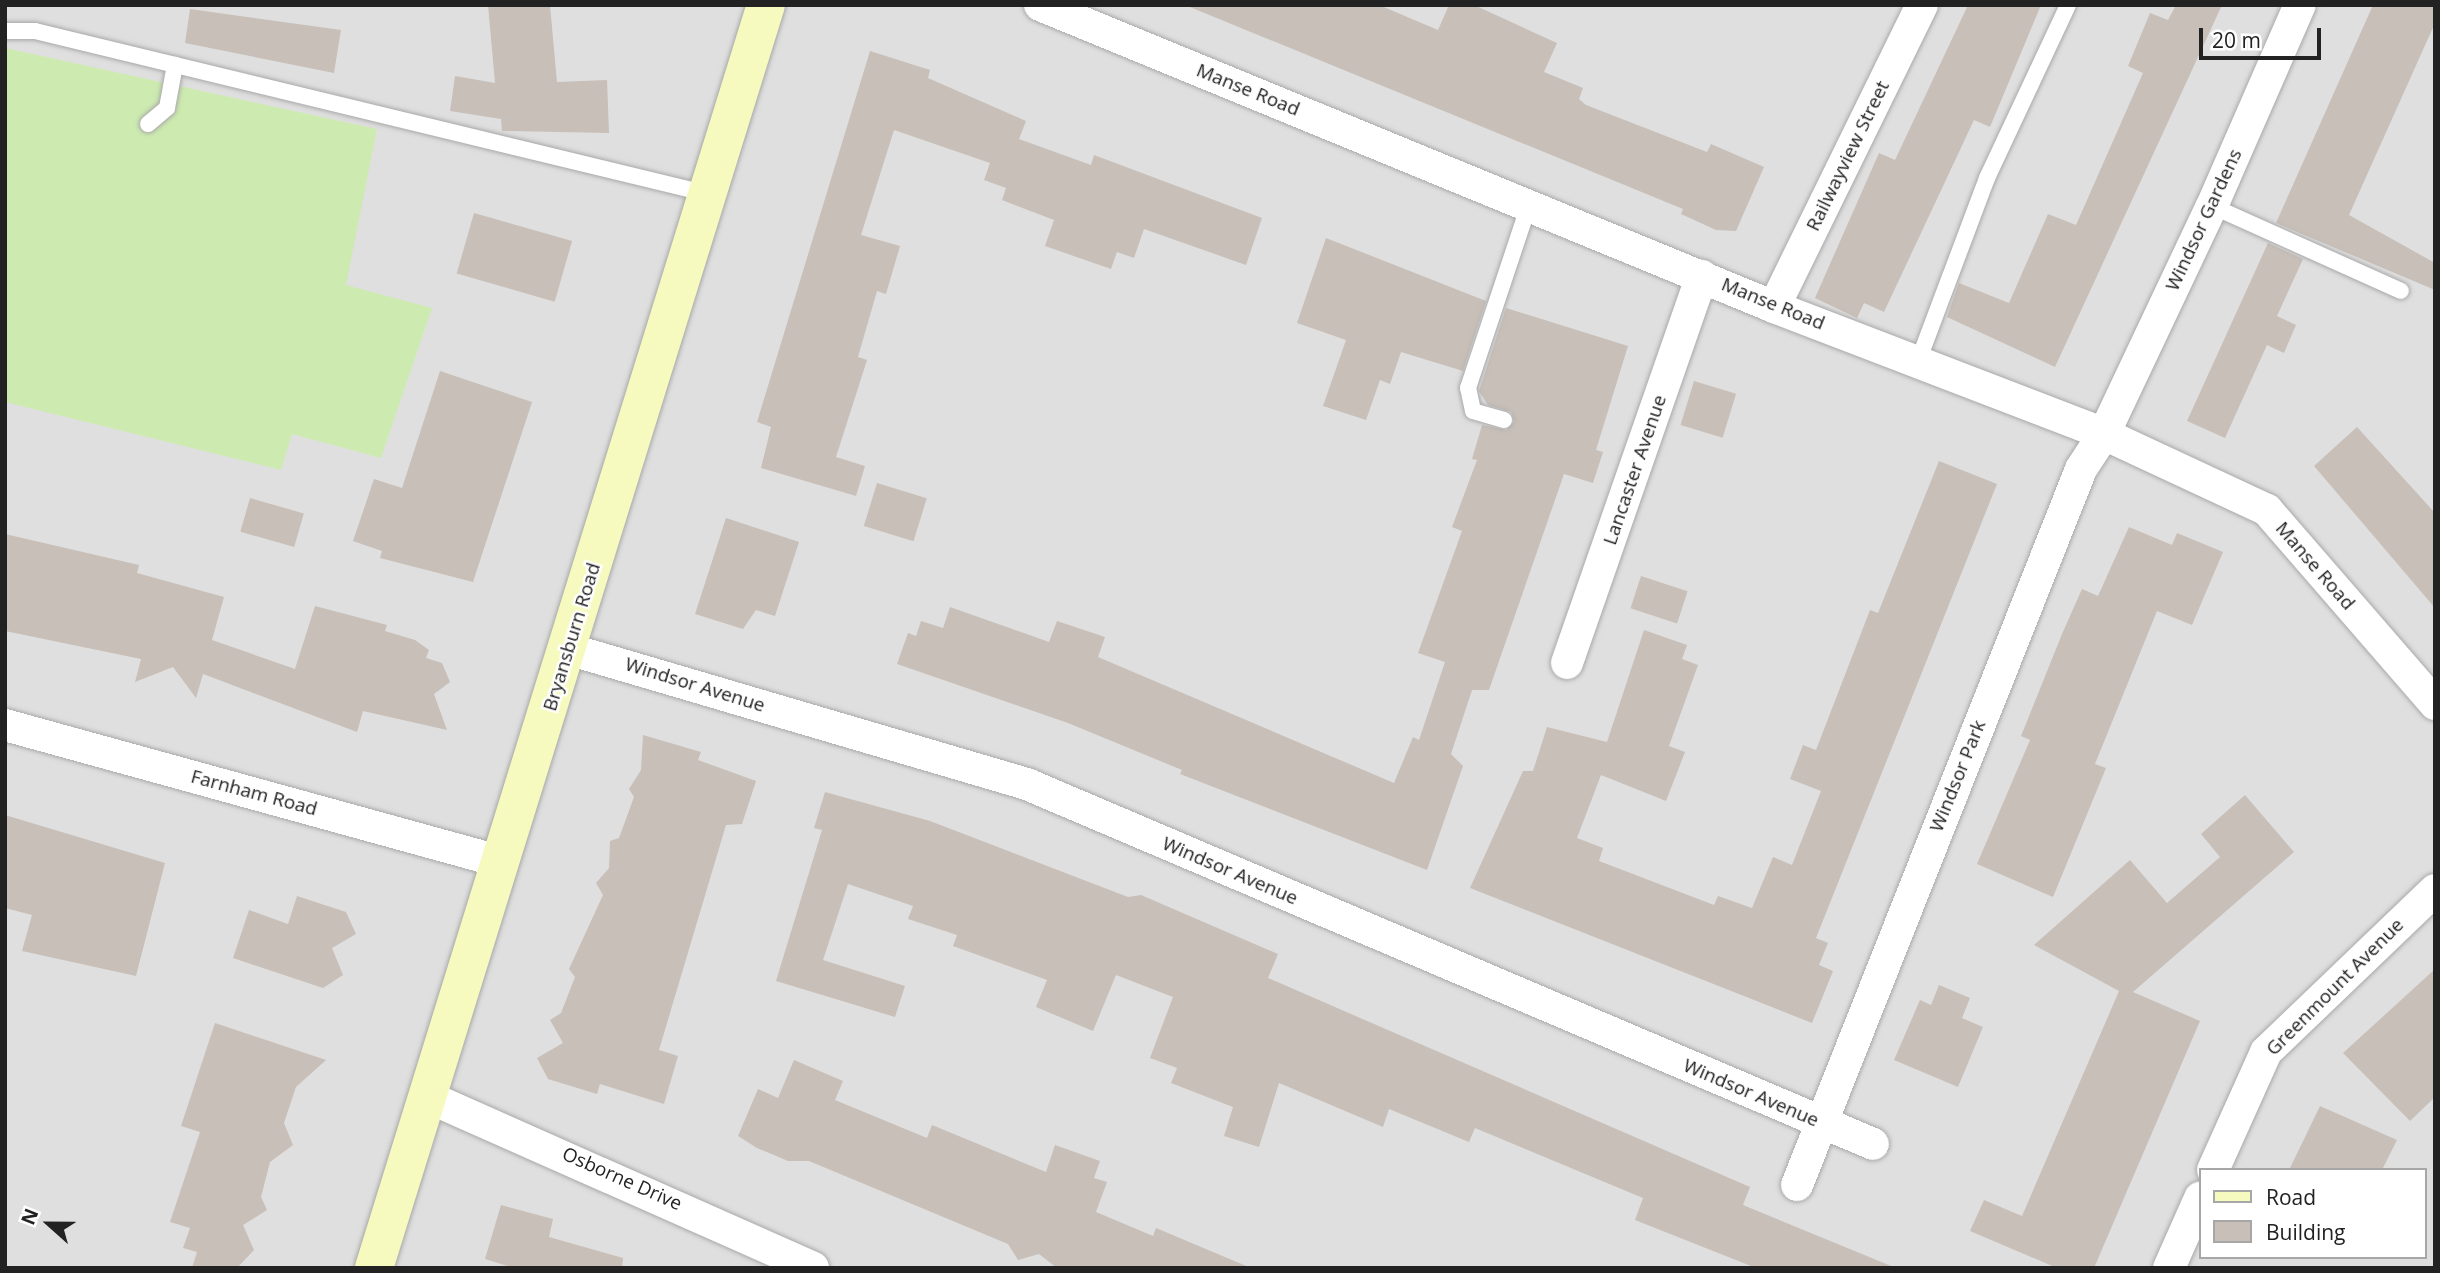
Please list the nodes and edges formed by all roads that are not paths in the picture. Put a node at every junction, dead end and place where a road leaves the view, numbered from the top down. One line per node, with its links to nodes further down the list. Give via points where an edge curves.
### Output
1 (766, 5): 9 (main road, Bryansburn Road)
2 (1040, 5): 10 (street, Manse Road)
3 (1922, 5): 14 (street, Railwayview Street)
4 (2068, 5): 15 (lane, via 1987,178)
5 (2300, 5): 11 (street, Windsor Gardens)
6 (5, 31): 7 (lane, via 35,31)
7 (176, 65): 8 (lane, via 167,108); 9 (lane)
8 (148, 124)
9 (710, 195): 18 (main road, Bryansburn Road)
10 (1529, 205): 12 (street, Manse Road); 16 (lane, via 1468,388 1473,411)
11 (2212, 206): 13 (lane); 17 (street, Windsor Gardens)
12 (1702, 276): 14 (street, Manse Road); 19 (street, Lancaster Avenue)
13 (2401, 291)
14 (1774, 307): 15 (street, Manse Road)
15 (1919, 359): 17 (street, Manse Road)
16 (1504, 420)
17 (2104, 434): 20 (street, Manse Road, via 2267,510); 25 (street, Windsor Park, via 2081,469)
18 (569, 649): 22 (main road, Bryansburn Road); 25 (street, Windsor Avenue, via 1029,785)
19 (1567, 663)
20 (2435, 704)
21 (5, 725): 22 (street, Farnham Road)
22 (502, 862): 24 (main road, Bryansburn Road)
23 (2435, 890): 27 (street, Greenmount Avenue, via 2266,1052)
24 (428, 1097): 30 (main road, Bryansburn Road); 31 (street, Osborne Drive)
25 (1820, 1122): 26 (street, Windsor Avenue); 28 (street, Windsor Park)
26 (1873, 1144)
27 (2214, 1168)
28 (1797, 1185)
29 (2198, 1203): 32 (street)
30 (374, 1268)
31 (813, 1268)
32 (2169, 1268)

